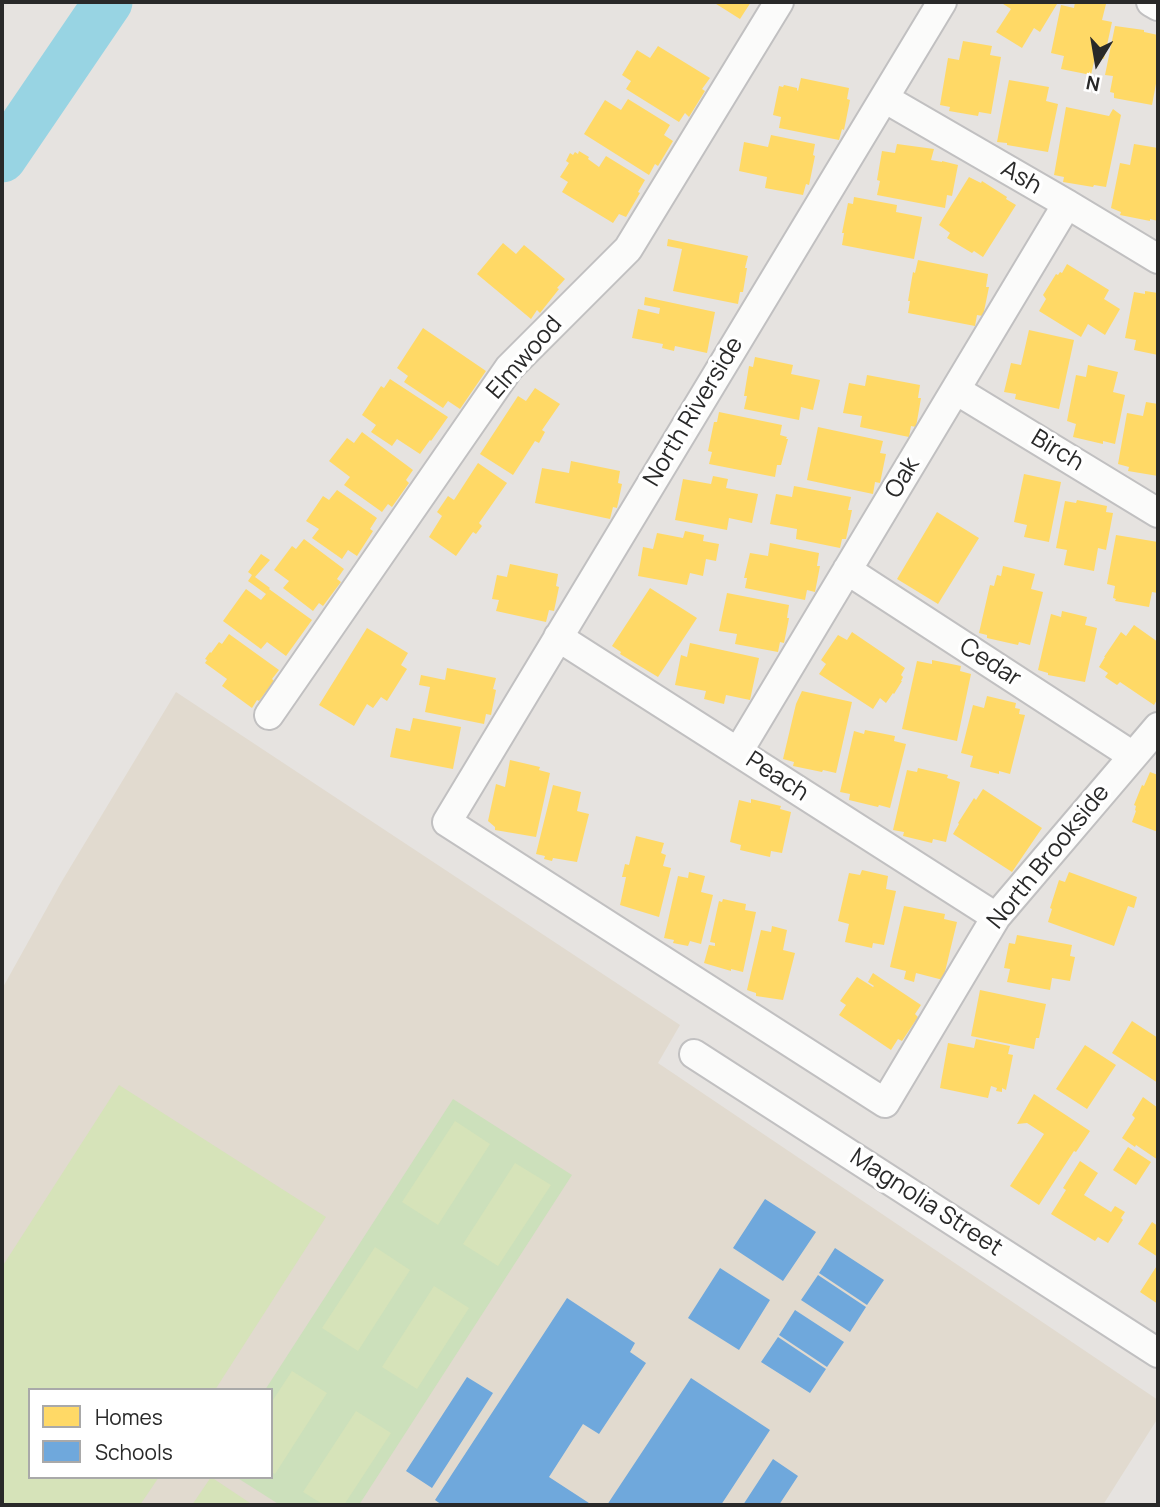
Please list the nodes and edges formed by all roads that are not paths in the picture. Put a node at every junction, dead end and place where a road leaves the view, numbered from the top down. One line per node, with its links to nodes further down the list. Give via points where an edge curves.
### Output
1 (779, 2): 12 (street, Elmwood, via 628,249 509,368)
2 (942, 2): 5 (street, North Riverside)
3 (1151, 2): 4 (street)
4 (1158, 6)
5 (884, 98): 6 (street, Ash); 11 (street, North Riverside)
6 (1067, 204): 7 (street, Ash); 8 (street, Oak)
7 (1158, 259)
8 (956, 390): 9 (street, Birch); 10 (street, Oak)
9 (1158, 513)
10 (847, 570): 14 (street, Oak); 15 (street, Cedar)
11 (558, 637): 14 (street, Peach); 18 (street, North Riverside, via 447,821)
12 (270, 715)
13 (1158, 727): 15 (street, North Brookside)
14 (738, 752): 16 (street, Peach)
15 (1133, 756): 16 (street, North Brookside)
16 (996, 917): 18 (street, North Brookside)
17 (694, 1054): 19 (street, Magnolia Street)
18 (885, 1103)
19 (1158, 1353)

